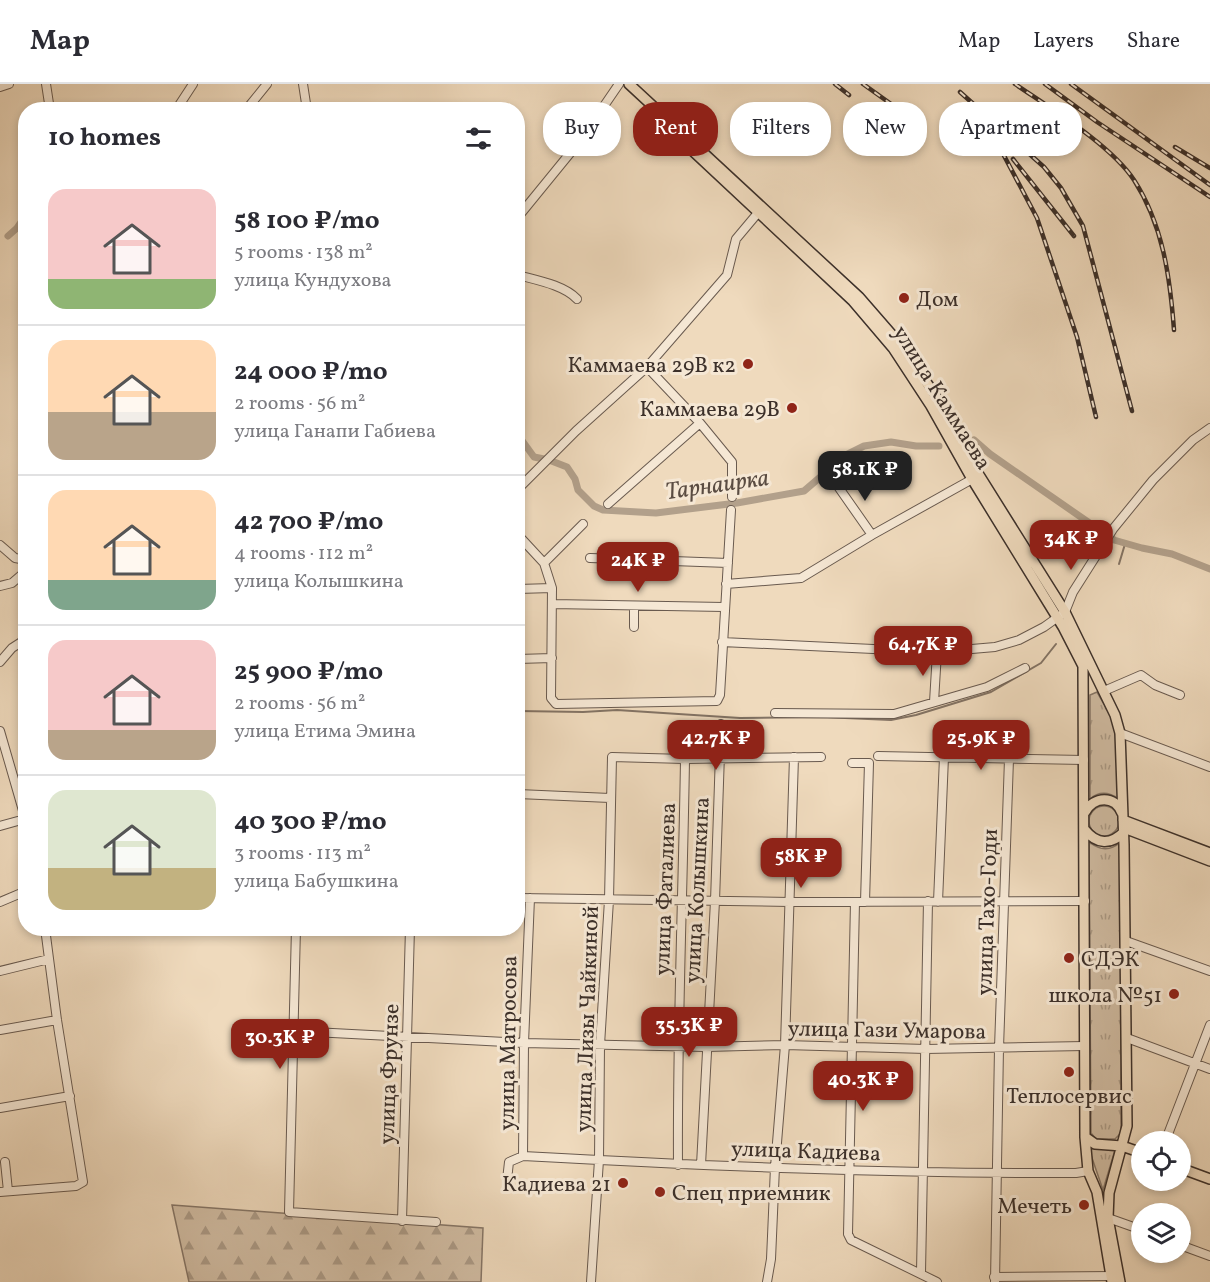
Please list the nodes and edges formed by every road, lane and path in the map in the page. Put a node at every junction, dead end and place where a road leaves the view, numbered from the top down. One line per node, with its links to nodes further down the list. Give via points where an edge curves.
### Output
1 (9, 84): 8 (street)
2 (46, 84): 9 (street)
3 (193, 84): 10 (street)
4 (267, 84): 11 (street)
5 (303, 84): 12 (street)
6 (620, 84): 13 (street); 14 (main road, улица Каммаева)
7 (629, 84): 14 (main road, улица Каммаева)
8 (0, 87)
9 (49, 102)
10 (181, 102)
11 (253, 102)
12 (306, 102)
13 (525, 208)
14 (760, 210): 17 (street, via 736,239 727,275); 20 (main road, улица Каммаева, via 853,301 893,348)
15 (525, 277): 16 (street, via 554,286)
16 (577, 299)
17 (647, 367): 18 (street); 21 (street)
18 (700, 423): 23 (street, via 732,462); 24 (street)
19 (1210, 429): 42 (street, via 1193,440 1153,480 1113,529)
20 (976, 477): 27 (street); 42 (main road, улица Каммаева)
21 (525, 482)
22 (837, 484): 27 (street)
23 (732, 497)
24 (608, 504)
25 (730, 510): 33 (street)
26 (583, 524): 32 (street)
27 (872, 535): 35 (street, via 801,578)
28 (525, 543): 32 (street)
29 (0, 545): 31 (street)
30 (590, 558): 33 (street)
31 (18, 559)
32 (544, 563): 37 (street)
33 (728, 563): 35 (street)
34 (18, 578): 36 (street)
35 (726, 584): 41 (street)
36 (0, 586)
37 (552, 588): 38 (street); 39 (street)
38 (525, 589)
39 (552, 604): 40 (street); 47 (street)
40 (634, 606): 41 (street); 43 (street)
41 (724, 607): 44 (street)
42 (1061, 615): 46 (street, via 1019,640 995,648); 50 (main road, улица Каммаева)
43 (634, 627)
44 (722, 642): 46 (street); 47 (street, via 717,701 556,704 551,698)
45 (18, 644): 49 (street)
46 (937, 652): 54 (street)
47 (552, 658): 48 (street)
48 (525, 659)
49 (0, 663)
50 (1087, 665): 52 (main road, улица Каммаева); 67 (main road)
51 (1025, 668): 54 (street, via 987,687)
52 (1104, 691): 53 (street, via 1141,675); 58 (main road, улица Каммаева)
53 (1180, 696)
54 (934, 702): 55 (street, via 894,714)
55 (775, 713)
56 (721, 724): 65 (street, улица Колышкина)
57 (0, 731): 59 (street)
58 (1120, 733): 69 (street); 75 (main road, улица Каммаева)
59 (3, 752): 71 (street)
60 (878, 756): 63 (street)
61 (794, 757): 62 (street); 65 (street); 89 (street)
62 (821, 757)
63 (944, 757): 66 (street); 92 (street)
64 (685, 759): 65 (street); 72 (street, улица Лизы Чайкиной, via 612,757); 84 (street, улица Фаталиева)
65 (720, 759): 85 (street, улица Колышкина)
66 (1009, 759): 67 (street); 93 (street, улица Тахо-Годи)
67 (1084, 760): 73 (main road)
68 (852, 763): 91 (street, via 869,763)
69 (1210, 767)
70 (525, 794): 72 (street)
71 (18, 798)
72 (610, 798): 83 (street, улица Лизы Чайкиной)
73 (1085, 813): 75 (main road, via 1096,801 1105,799 1120,807); 77 (main road)
74 (18, 822): 76 (street)
75 (1124, 824): 77 (main road, via 1117,838 1109,842 1091,838); 78 (main road); 79 (main road); 97 (main road, улица Каммаева)
76 (0, 826)
77 (1085, 830): 87 (main road)
78 (1210, 853)
79 (1210, 861)
80 (18, 894): 88 (street)
81 (525, 898): 82 (street)
82 (530, 898): 83 (street); 107 (street, улица Матросова)
83 (609, 900): 84 (street); 108 (street, улица Лизы Чайкиной)
84 (683, 901): 85 (street); 109 (street, улица Фаталиева)
85 (715, 901): 89 (street); 112 (street, улица Колышкина)
86 (928, 901): 91 (street); 92 (street); 115 (street)
87 (1085, 901): 93 (street); 111 (main road)
88 (0, 902)
89 (790, 902): 90 (street); 110 (street)
90 (855, 902): 91 (street); 113 (street)
91 (865, 902)
92 (938, 902): 93 (street)
93 (1006, 902): 114 (street, улица Тахо-Годи)
94 (46, 936): 98 (street)
95 (296, 936): 104 (street)
96 (410, 936): 105 (street, улица Фрунзе)
97 (1126, 941): 100 (street); 106 (main road, улица Каммаева)
98 (49, 959): 99 (street); 101 (street)
99 (0, 971)
100 (1210, 971)
101 (57, 1020): 103 (street); 118 (street)
102 (1210, 1026): 116 (street)
103 (0, 1030)
104 (294, 1031): 105 (street, улица Гази Умарова); 139 (street, via 290,1212)
105 (407, 1038): 107 (street, улица Гази Умарова); 139 (street, улица Фрунзе)
106 (1127, 1038): 116 (street); 122 (main road, улица Каммаева, via 1127,1126)
107 (524, 1043): 108 (street, улица Гази Умарова); 124 (street, улица Матросова)
108 (600, 1045): 109 (street, улица Гази Умарова); 125 (street, улица Лизы Чайкиной)
109 (677, 1045): 112 (street, улица Гази Умарова); 127 (street, улица Фаталиева)
110 (785, 1045): 112 (street, улица Гази Умарова); 113 (street, улица Гази Умарова); 129 (street)
111 (1084, 1046): 114 (street, улица Гази Умарова); 121 (main road)
112 (706, 1047): 128 (street, улица Колышкина)
113 (853, 1047): 115 (street, улица Гази Умарова); 130 (street)
114 (999, 1048): 115 (street, улица Гази Умарова); 134 (street, улица Тахо-Годи)
115 (926, 1049): 132 (street)
116 (1196, 1064): 117 (street); 120 (street)
117 (1210, 1069)
118 (70, 1096): 119 (street); 137 (street, via 83,1182 76,1186)
119 (0, 1108)
120 (1169, 1131)
121 (1085, 1137): 122 (main road, via 1095,1144); 133 (main road)
122 (1123, 1144): 123 (main road); 138 (main road, улица Каммаева, via 1109,1193)
123 (1131, 1147)
124 (523, 1156): 125 (street, улица Кадиева); 136 (street, улица Матросова, via 509,1162)
125 (599, 1160): 127 (street, улица Кадиева); 148 (street, улица Лизы Чайкиной)
126 (5, 1162): 137 (street)
127 (678, 1165): 128 (street, улица Кадиева)
128 (701, 1165): 129 (street, улица Кадиева)
129 (775, 1167): 130 (street, улица Кадиева); 149 (street)
130 (848, 1169): 132 (street, улица Кадиева); 144 (street, via 851,1240)
131 (1191, 1170): 135 (main road)
132 (922, 1171): 134 (street, улица Кадиева); 144 (street)
133 (1088, 1171): 134 (street, улица Кадиева); 145 (main road, via 1097,1192)
134 (997, 1173): 146 (street, улица Тахо-Годи)
135 (1210, 1177)
136 (507, 1180)
137 (4, 1192)
138 (1108, 1218): 141 (street); 145 (main road, улица Каммаева)
139 (402, 1221): 140 (street)
140 (436, 1222)
141 (1131, 1226)
142 (1191, 1249): 143 (street)
143 (1210, 1256)
144 (921, 1273): 150 (street)
145 (1115, 1279): 147 (street)
146 (994, 1280): 147 (street)
147 (1054, 1280)
148 (591, 1282)
149 (767, 1282)
150 (937, 1282)

